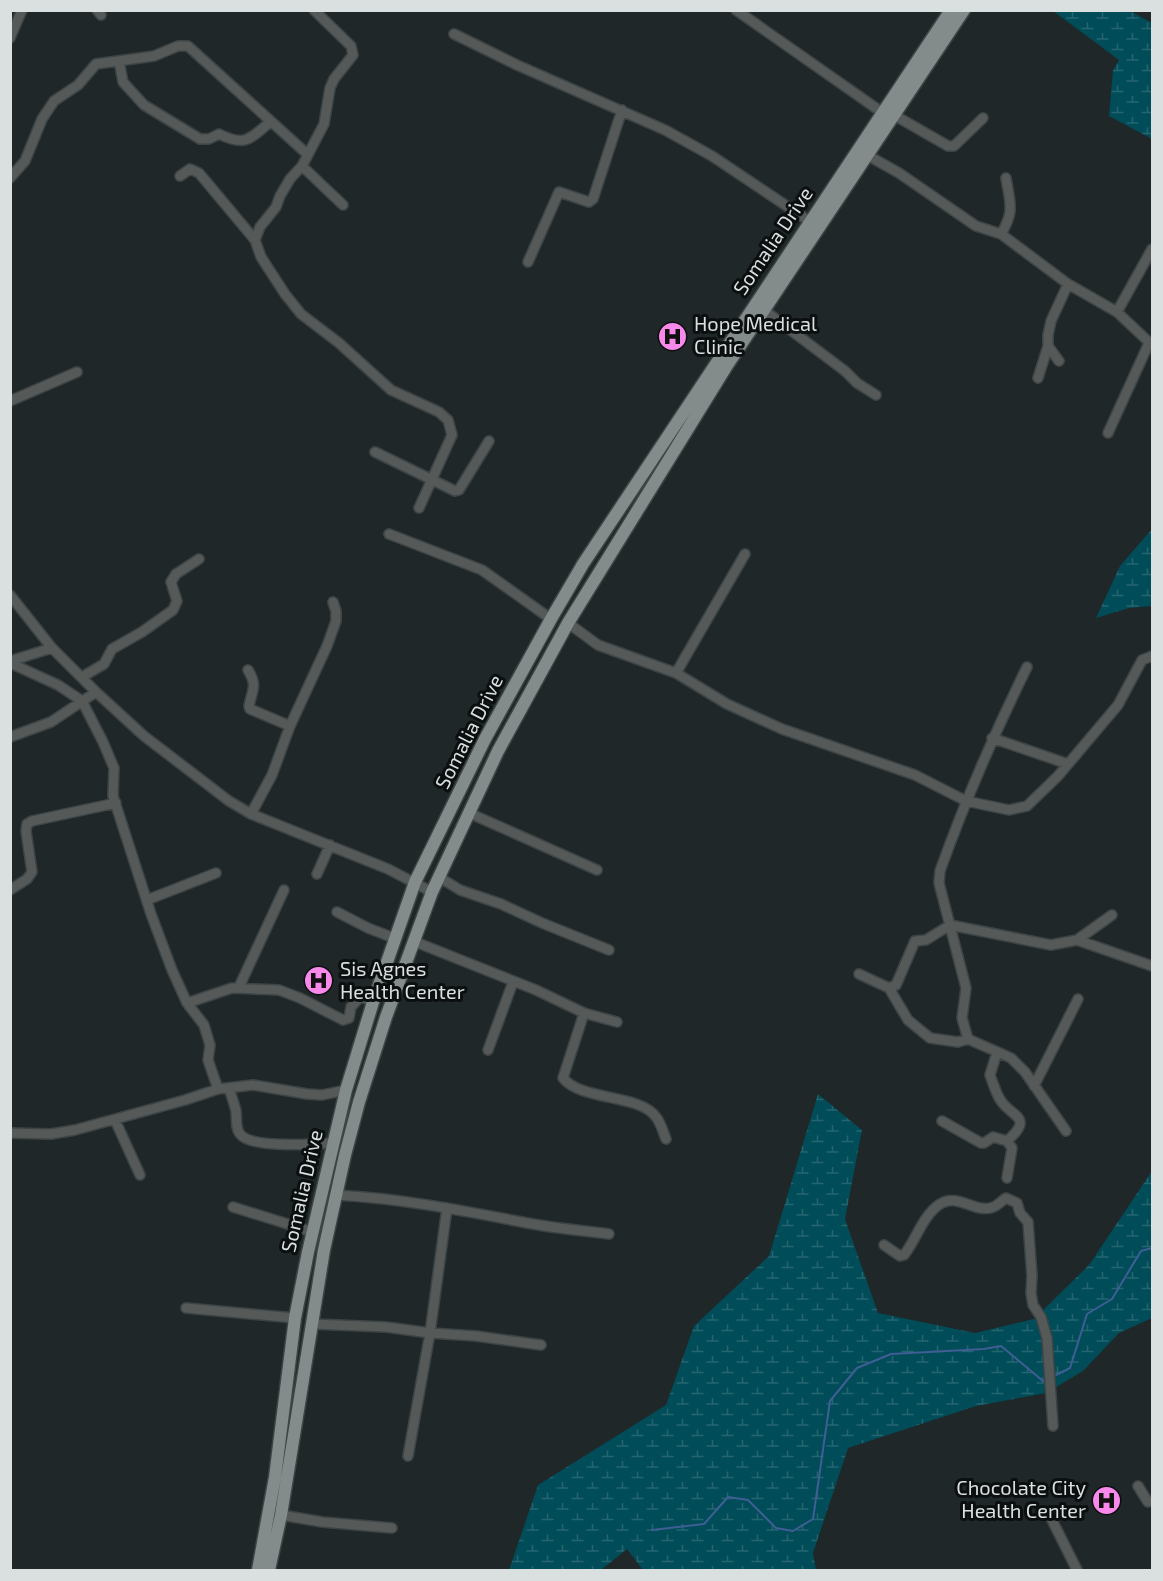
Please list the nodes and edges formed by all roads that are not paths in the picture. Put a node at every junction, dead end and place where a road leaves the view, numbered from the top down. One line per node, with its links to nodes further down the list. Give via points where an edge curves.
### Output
1 (22, 10): 7 (street)
2 (314, 10): 13 (street, via 351,46 353,55 334,79 324,124)
3 (736, 10): 10 (street)
4 (951, 10): 10 (main road, Somalia Drive)
5 (964, 10): 10 (main road, Somalia Drive)
6 (454, 33): 9 (street)
7 (10, 38)
8 (118, 61): 12 (street, via 188,46); 12 (street, via 123,82 144,105 200,139 219,134 248,141); 17 (street, via 96,64 78,85 54,101 25,161)
9 (622, 110): 20 (street, via 712,156); 24 (street, via 593,199 589,202 559,192)
10 (889, 114): 11 (street, via 948,146 954,146); 14 (main road, Somalia Drive); 20 (main road, Somalia Drive)
11 (983, 118)
12 (270, 122): 13 (street)
13 (307, 154): 15 (street)
14 (867, 154): 21 (street, via 976,226); 26 (main road, Somalia Drive)
15 (302, 166): 19 (street); 22 (street, via 290,179)
16 (180, 176): 22 (street, via 190,169 199,173)
17 (10, 178)
18 (1006, 178): 21 (street, via 1010,219)
19 (343, 205)
20 (809, 221): 45 (main road, Somalia Drive)
21 (1001, 234): 25 (street)
22 (255, 240): 38 (street, via 261,257 301,314 391,390 448,420 452,435)
23 (1152, 249): 27 (street)
24 (528, 262)
25 (1068, 285): 27 (street); 29 (street, via 1051,321)
26 (764, 310): 33 (street); 46 (main road, Somalia Drive)
27 (1117, 312): 28 (street)
28 (1151, 344): 35 (street)
29 (1048, 346): 30 (street); 32 (street)
30 (1059, 361)
31 (77, 372): 34 (street)
32 (1038, 378)
33 (876, 396)
34 (10, 401)
35 (1108, 433)
36 (489, 441): 38 (street, via 459,490)
37 (375, 452): 38 (street)
38 (431, 480): 39 (street)
39 (419, 508)
40 (389, 534): 45 (street, via 482,570)
41 (745, 554): 52 (street)
42 (199, 559): 53 (street, via 176,574 171,582 177,601 173,610 112,649 104,664)
43 (10, 595): 47 (street)
44 (333, 602): 56 (street, via 336,621)
45 (551, 619): 69 (main road, Somalia Drive, via 485,739)
46 (568, 623): 52 (street, via 598,645); 62 (main road, Somalia Drive)
47 (52, 648): 49 (street); 53 (street)
48 (1152, 656): 59 (street, via 1142,660 1118,705)
49 (10, 662): 55 (street)
50 (1027, 667): 58 (street)
51 (248, 670): 56 (street, via 254,680 250,709)
52 (676, 673): 60 (street, via 727,704 782,729 915,775)
53 (82, 677): 54 (street)
54 (96, 692): 55 (street); 63 (street, via 144,736)
55 (82, 701): 57 (street, via 51,722); 61 (street, via 114,768)
56 (290, 726): 63 (street, via 272,775)
57 (10, 737)
58 (992, 738): 59 (street); 60 (street)
59 (1068, 764): 60 (street, via 1027,806 1009,810)
60 (966, 801): 76 (street, via 940,871 939,883)
61 (116, 803): 70 (street, via 27,824 32,872); 73 (street)
62 (469, 813): 65 (street); 68 (main road, Somalia Drive)
63 (251, 814): 64 (street)
64 (330, 845): 67 (street); 69 (street)
65 (597, 870)
66 (216, 873): 73 (street)
67 (317, 874)
68 (439, 877): 72 (main road, Somalia Drive); 80 (street, via 460,890)
69 (415, 882): 72 (street); 77 (main road, Somalia Drive)
70 (10, 890)
71 (284, 890): 84 (street)
72 (432, 892): 79 (main road, Somalia Drive)
73 (147, 900): 88 (street)
74 (338, 912): 77 (street)
75 (1112, 915): 78 (street)
76 (950, 926): 78 (street, via 1051,945); 85 (street, via 926,940 915,941 896,986); 91 (street, via 966,988 963,1018)
77 (394, 938): 87 (main road, Somalia Drive)
78 (1077, 940): 81 (street)
79 (413, 941): 83 (street); 107 (main road, Somalia Drive, via 359,1102)
80 (609, 950)
81 (1152, 966)
82 (859, 974): 85 (street)
83 (513, 982): 89 (street); 92 (street)
84 (239, 987): 87 (street, via 279,990 343,1020 349,1018 351,1007 359,998); 88 (street)
85 (889, 988): 91 (street, via 908,1020 930,1038 958,1042)
86 (1078, 999): 94 (street)
87 (373, 1002): 97 (main road, Somalia Drive)
88 (187, 1003): 96 (street, via 204,1025 210,1045 208,1060)
89 (584, 1012): 90 (street); 102 (street, via 563,1078 579,1090 650,1111)
90 (617, 1022)
91 (968, 1039): 93 (street)
92 (488, 1050)
93 (997, 1052): 94 (street, via 1011,1058); 103 (street, via 990,1075 1001,1102 1017,1114 1020,1122 1017,1133)
94 (1034, 1086): 100 (street)
95 (229, 1088): 96 (street); 97 (street, via 253,1085 306,1095); 104 (street, via 241,1136 276,1144)
96 (218, 1089): 98 (street)
97 (346, 1090): 104 (main road, Somalia Drive)
98 (115, 1120): 101 (street, via 51,1134); 105 (street)
99 (942, 1121): 103 (street, via 981,1143 993,1137)
100 (1066, 1131)
101 (10, 1133)
102 (666, 1139)
103 (1007, 1141): 106 (street, via 1011,1148)
104 (333, 1143): 110 (main road, Somalia Drive)
105 (140, 1174)
106 (1007, 1178)
107 (335, 1195): 109 (street); 115 (main road, Somalia Drive)
108 (233, 1207): 110 (street)
109 (447, 1208): 111 (street); 116 (street)
110 (313, 1232): 114 (main road, Somalia Drive)
111 (609, 1234)
112 (884, 1245): 118 (street, via 904,1256 941,1203 957,1200 989,1209 1006,1198 1015,1200 1022,1218 1028,1222 1031,1293 1047,1338)
113 (186, 1308): 114 (street)
114 (296, 1318): 125 (main road, Somalia Drive)
115 (312, 1324): 116 (street, via 386,1327); 122 (main road, Somalia Drive)
116 (430, 1334): 117 (street); 119 (street)
117 (541, 1345)
118 (1053, 1426)
119 (408, 1456)
120 (1138, 1486): 121 (street, via 1145,1500)
121 (1152, 1501)
122 (281, 1515): 124 (street); 126 (main road, Somalia Drive)
123 (1052, 1520): 127 (street)
124 (392, 1528)
125 (258, 1570)
126 (269, 1570)
127 (1077, 1570)

